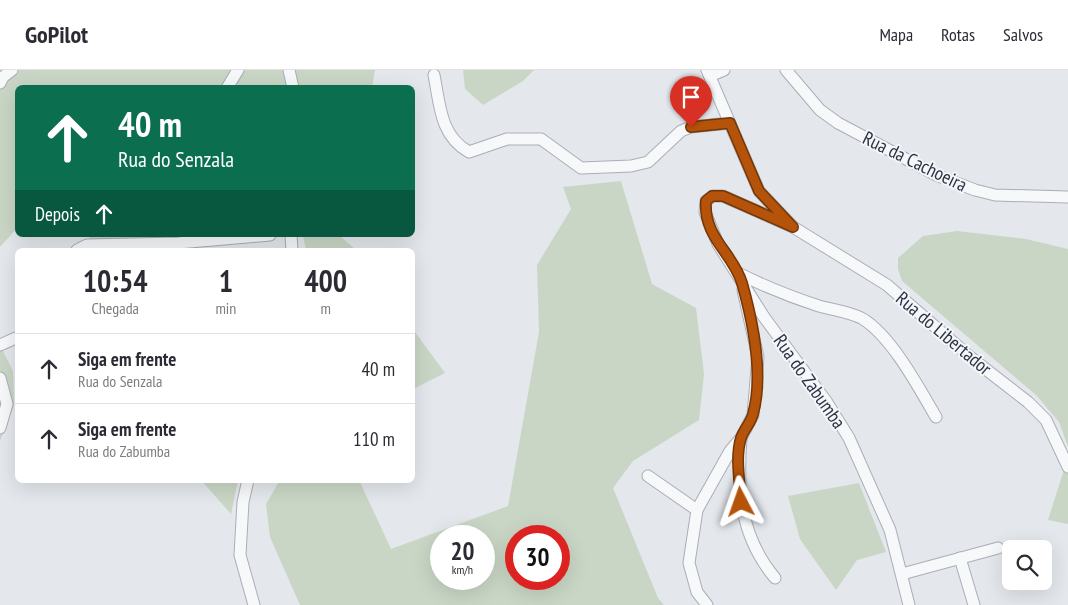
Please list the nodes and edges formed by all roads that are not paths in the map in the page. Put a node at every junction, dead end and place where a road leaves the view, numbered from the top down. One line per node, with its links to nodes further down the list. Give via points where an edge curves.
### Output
1 (12, 70): 8 (street)
2 (238, 70): 9 (street)
3 (289, 70): 10 (street)
4 (724, 70): 6 (street)
5 (786, 70): 12 (street, Rua da Cachoeira, via 820,110 838,123 936,175 995,195)
6 (709, 73): 11 (street)
7 (434, 75): 11 (street, via 446,131 458,146 469,152 507,139 541,139 582,168 631,166 648,162 681,131)
8 (0, 83)
9 (229, 85)
10 (294, 85)
11 (730, 123): 13 (street, via 759,191)
12 (1068, 197)
13 (793, 227): 16 (street, Rua do Zabumba, via 723,196 712,196 706,201 705,212 710,228); 23 (street, Rua do Libertador, via 887,285 914,311 1028,402 1046,420)
14 (247, 237): 15 (street, via 178,243 87,245)
15 (82, 248)
16 (739, 277): 20 (street, via 862,318 892,348); 22 (street, via 758,357 753,415); 29 (street, Rua do Zabumba, via 849,438 890,530)
17 (15, 338): 18 (street)
18 (0, 345)
19 (0, 378): 21 (street, via 7,404)
20 (936, 417)
21 (0, 428)
22 (741, 438): 26 (street, via 730,451); 30 (street, via 741,502 746,527 761,561)
23 (1068, 466)
24 (648, 476): 26 (street)
25 (247, 483): 31 (street, via 240,555)
26 (697, 510): 32 (street, via 689,563 697,592)
27 (998, 548): 28 (street)
28 (960, 558): 29 (street); 34 (street)
29 (902, 574): 33 (street, Rua do Zabumba)
30 (775, 578)
31 (254, 605)
32 (708, 605)
33 (909, 605)
34 (974, 605)

